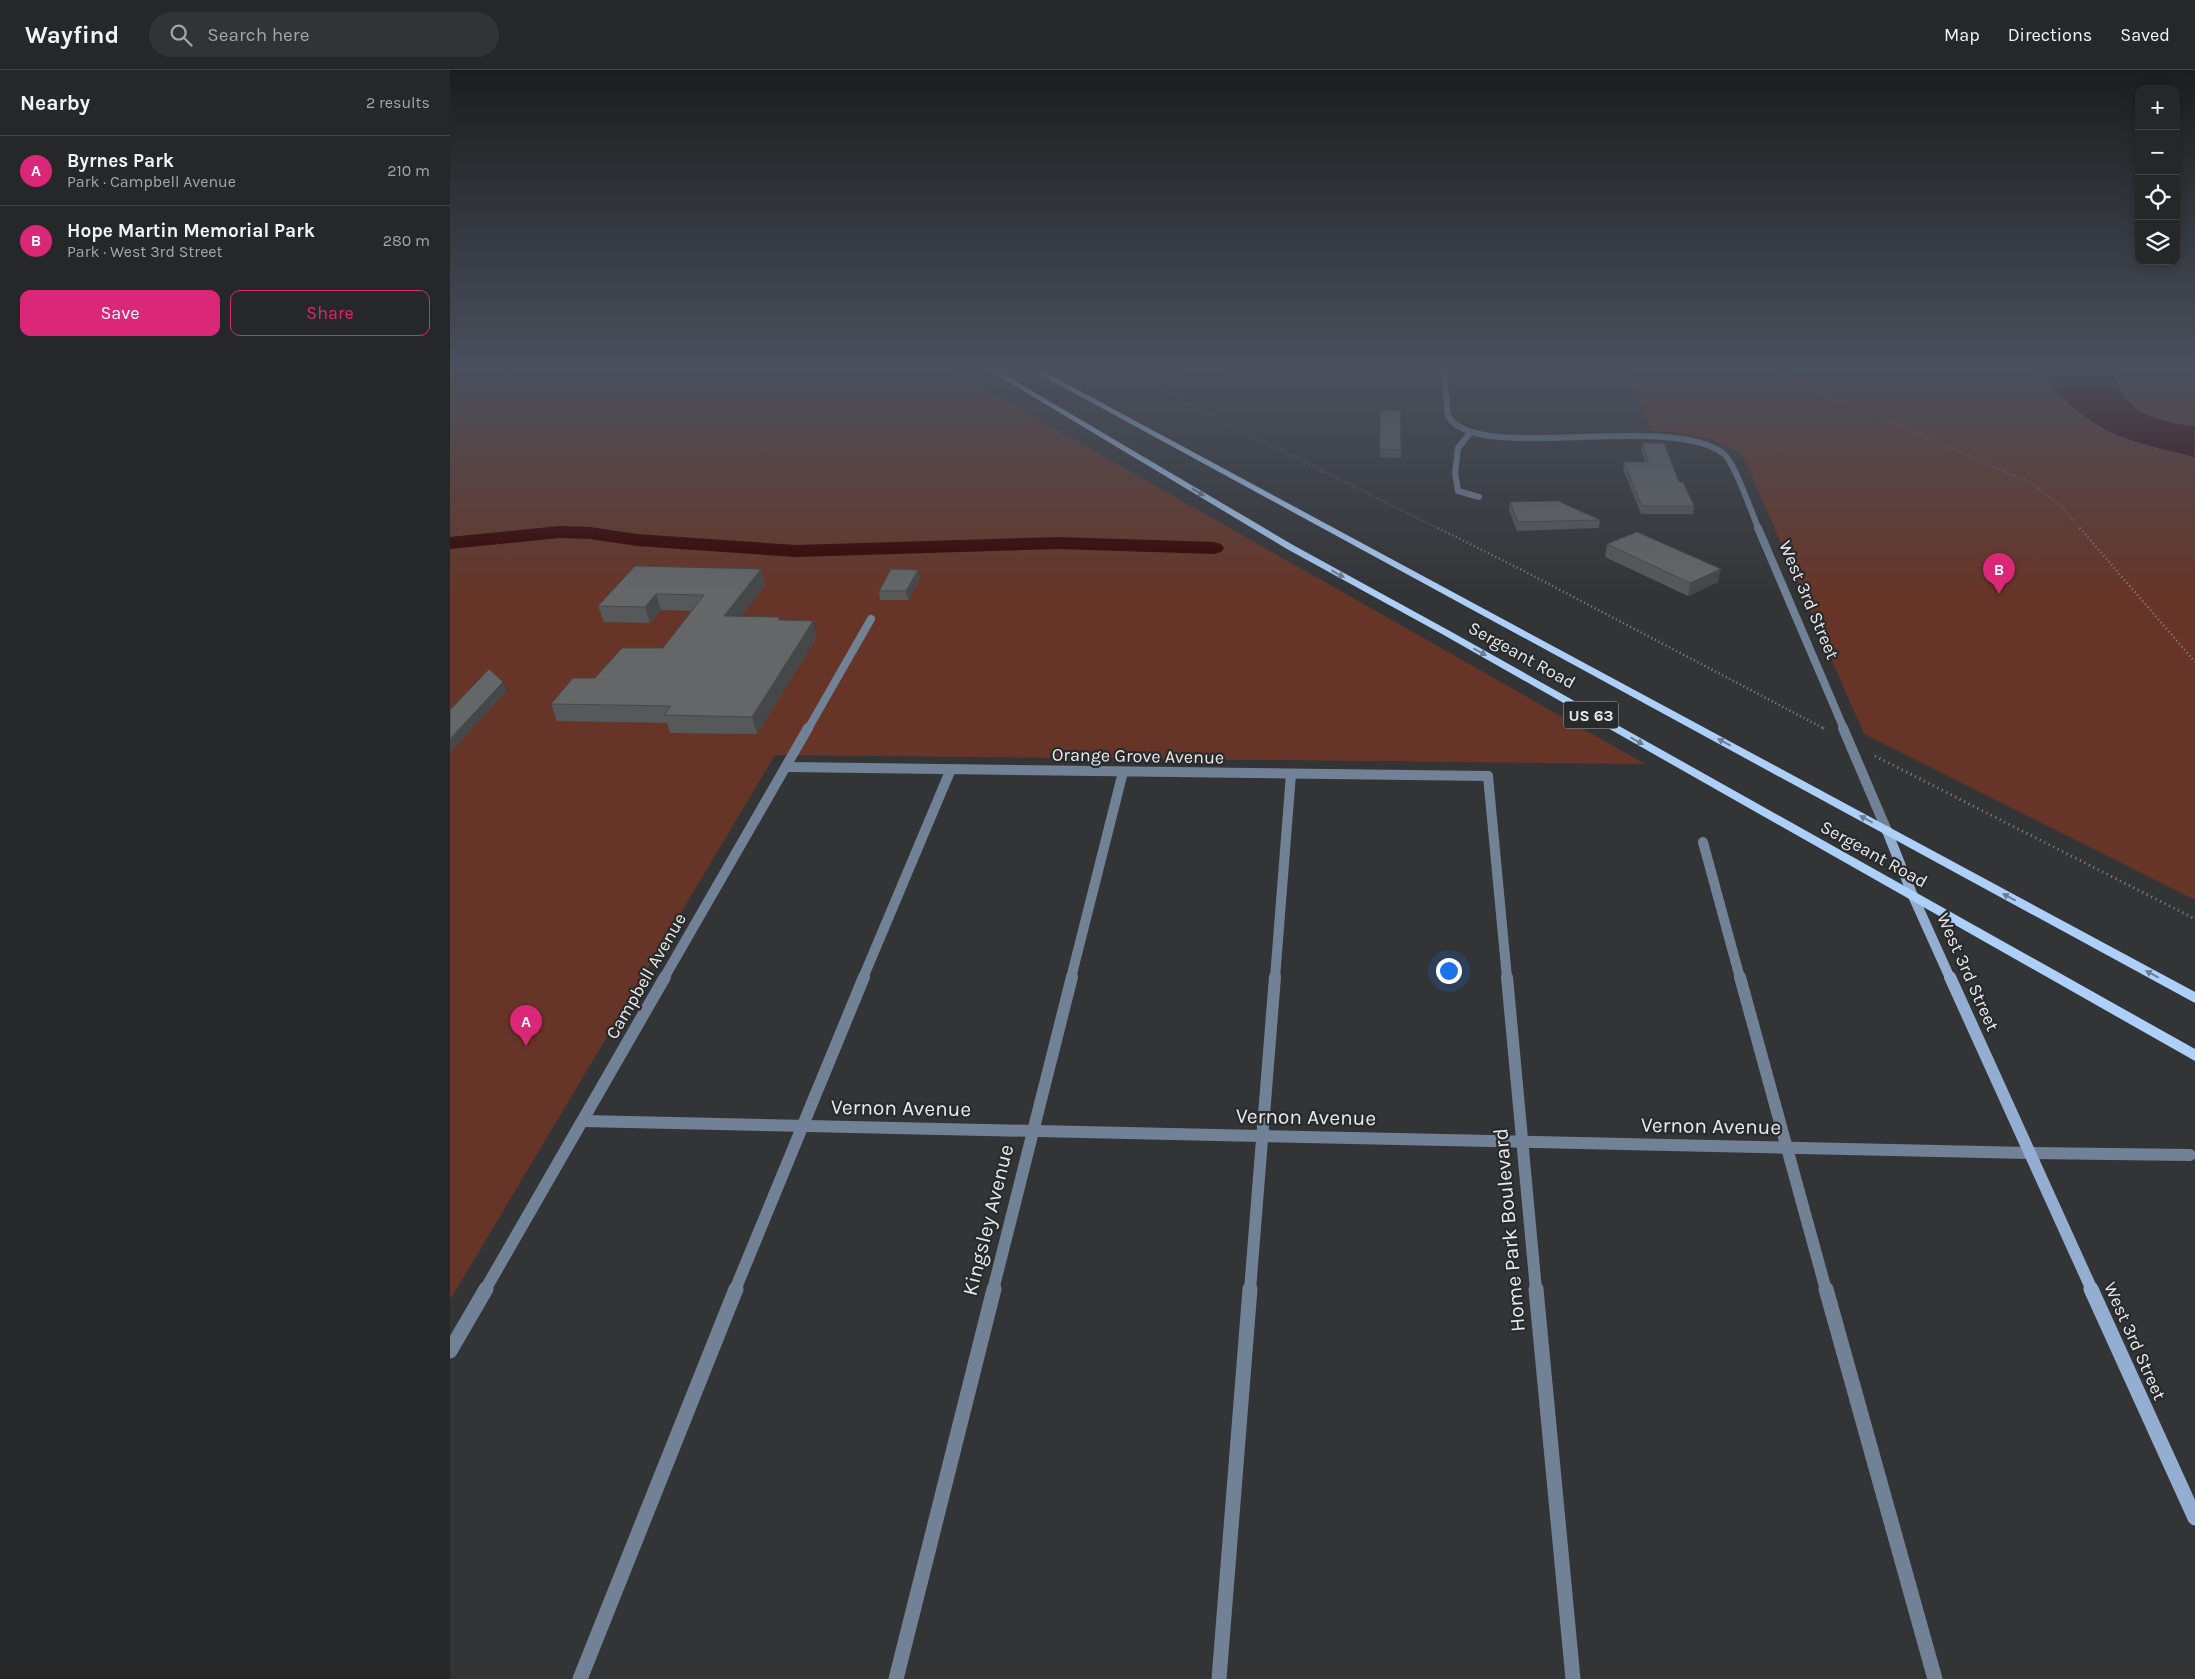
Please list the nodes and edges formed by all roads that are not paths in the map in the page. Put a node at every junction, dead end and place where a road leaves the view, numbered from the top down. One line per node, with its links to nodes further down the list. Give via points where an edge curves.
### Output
1 (1117, 444): 14 (main road, Sergeant Road / US 63, one-way to 14, via 1290,547)
2 (1172, 444): 12 (main road, Sergeant Road / US 63, one-way to 2)
3 (1461, 444): 5 (street, via 1454,473 1458,491)
4 (1701, 444): 12 (street, West 3rd Street, via 1724,454 1731,464)
5 (1479, 497)
6 (871, 619): 7 (street, Campbell Avenue)
7 (786, 767): 8 (street, Orange Grove Avenue); 17 (street, Campbell Avenue)
8 (951, 769): 9 (street, Orange Grove Avenue); 18 (street)
9 (1123, 772): 10 (street, Orange Grove Avenue); 19 (street, Kingsley Avenue)
10 (1291, 774): 11 (street, Orange Grove Avenue); 20 (street)
11 (1488, 776): 21 (street, Home Park Boulevard)
12 (1887, 830): 14 (street, West 3rd Street); 15 (main road, Sergeant Road / US 63, one-way to 12)
13 (1703, 842): 22 (street)
14 (1913, 896): 16 (main road, Sergeant Road / US 63); 23 (street, West 3rd Street)
15 (2195, 998)
16 (2195, 1056)
17 (583, 1121): 18 (street, Vernon Avenue); 25 (street, Campbell Avenue)
18 (801, 1126): 19 (street, Vernon Avenue); 27 (street)
19 (1033, 1131): 20 (street, Vernon Avenue); 28 (street, Kingsley Avenue)
20 (1264, 1136): 21 (street, Vernon Avenue); 29 (street)
21 (1522, 1142): 22 (street, Vernon Avenue); 30 (street, Home Park Boulevard)
22 (1786, 1148): 23 (street, Vernon Avenue); 31 (street)
23 (2029, 1153): 24 (street, Vernon Avenue); 26 (street, West 3rd Street)
24 (2190, 1155)
25 (450, 1351)
26 (2195, 1518)
27 (580, 1679)
28 (896, 1679)
29 (1219, 1679)
30 (1573, 1679)
31 (1935, 1679)

